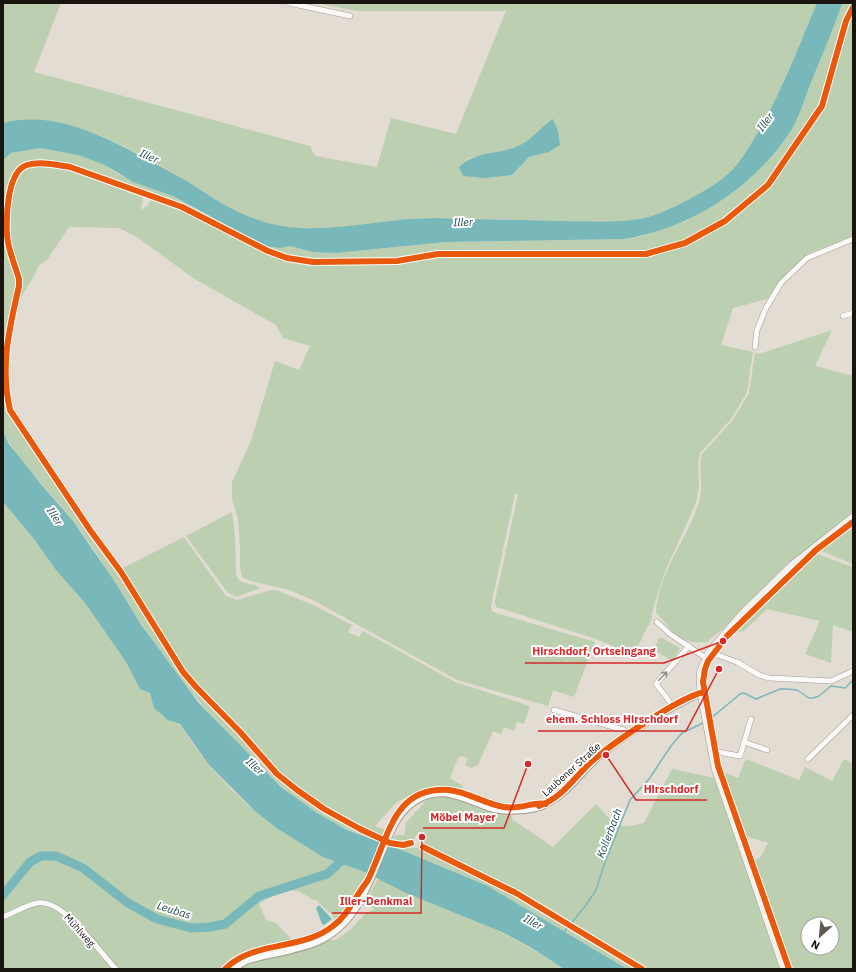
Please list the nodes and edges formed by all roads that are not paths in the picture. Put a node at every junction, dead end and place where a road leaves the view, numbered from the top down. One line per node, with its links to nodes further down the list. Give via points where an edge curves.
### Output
1 (290, 3): 2 (street)
2 (350, 16)
3 (853, 239): 6 (street, via 808,258 781,284 766,308 757,330)
4 (853, 313): 5 (street)
5 (843, 316)
6 (755, 347)
7 (853, 517): 10 (main road, via 791,566 742,614)
8 (657, 622): 9 (street)
9 (689, 646): 10 (street); 13 (street, one-way to 9, via 656,684)
10 (708, 655): 11 (street, via 737,662 769,678 831,681); 12 (main road, via 700,673)
11 (853, 671)
12 (700, 693): 13 (street, Laubener Straße); 20 (main road)
13 (673, 706): 17 (street, Laubener Straße)
14 (554, 710): 17 (street, via 624,730)
15 (853, 715): 21 (street)
16 (752, 719): 18 (street)
17 (629, 735): 24 (street, Laubener Straße, via 599,756 564,792 536,808 508,811 490,808 450,793 424,796 410,804 397,818 352,915 339,929 310,944 246,961)
18 (744, 742): 19 (street); 20 (street, via 740,756)
19 (767, 750)
20 (712, 751): 25 (main road, via 715,768)
21 (808, 759)
22 (3, 917): 23 (street, Mühlweg, via 38,903 52,906 70,916)
23 (116, 969)
24 (233, 969)
25 (784, 969)

